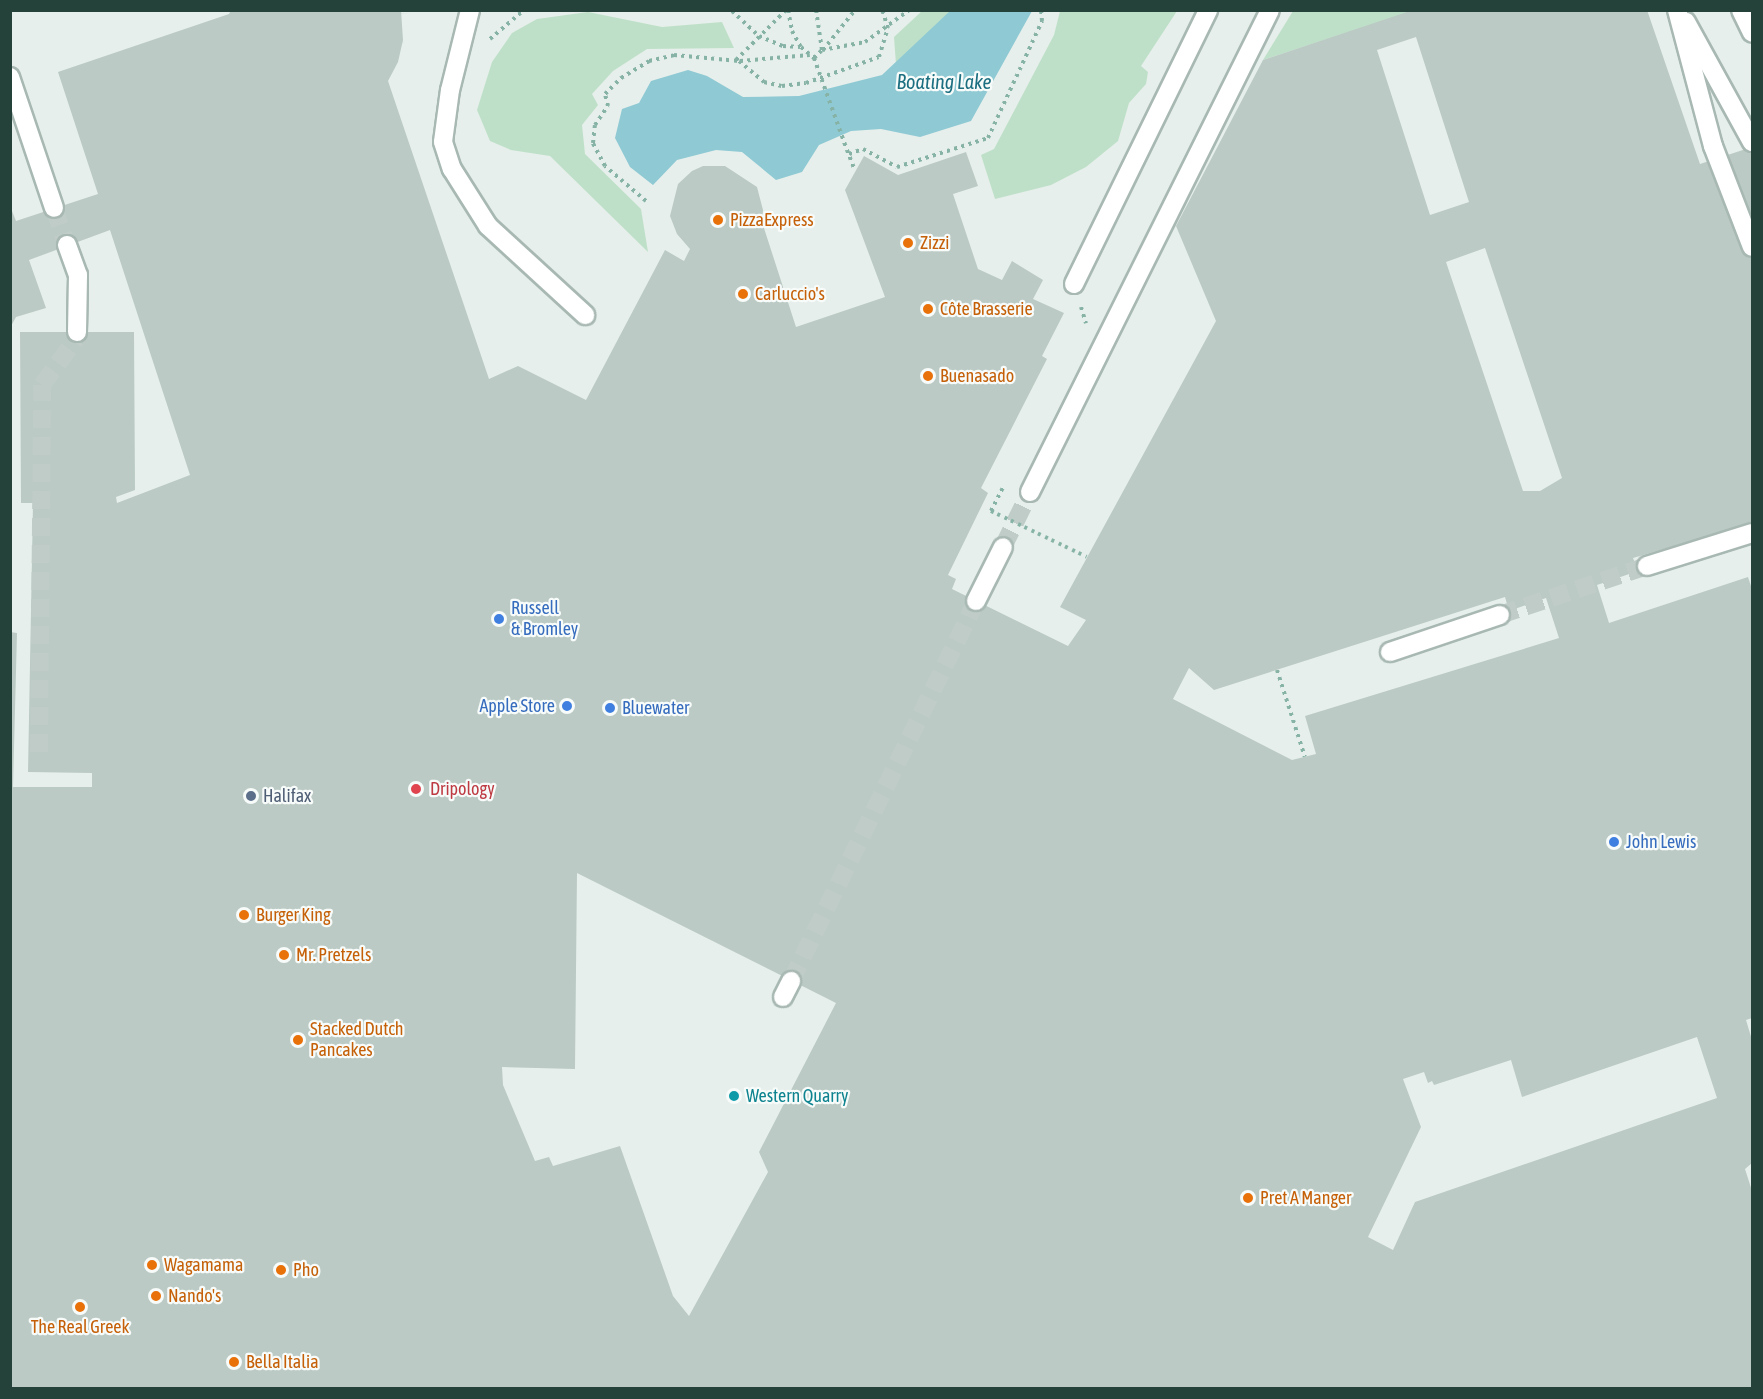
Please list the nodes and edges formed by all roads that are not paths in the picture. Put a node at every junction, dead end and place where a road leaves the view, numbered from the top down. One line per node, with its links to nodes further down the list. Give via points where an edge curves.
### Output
1 (470, 10): 13 (lane, via 450,90 443,142 452,169 488,226)
2 (1208, 10): 12 (lane)
3 (1270, 10): 15 (lane)
4 (1678, 10): 8 (lane); 11 (lane, via 1710,136)
5 (1741, 10): 6 (lane)
6 (1752, 33)
7 (10, 77): 9 (lane)
8 (1752, 142)
9 (54, 208)
10 (67, 245): 14 (lane, via 78,275)
11 (1752, 248)
12 (1074, 284)
13 (585, 315)
14 (77, 332)
15 (1030, 492)
16 (1752, 533): 18 (lane)
17 (1003, 547): 19 (lane)
18 (1647, 566)
19 (976, 601)
20 (1500, 615): 21 (lane)
21 (1390, 652)

